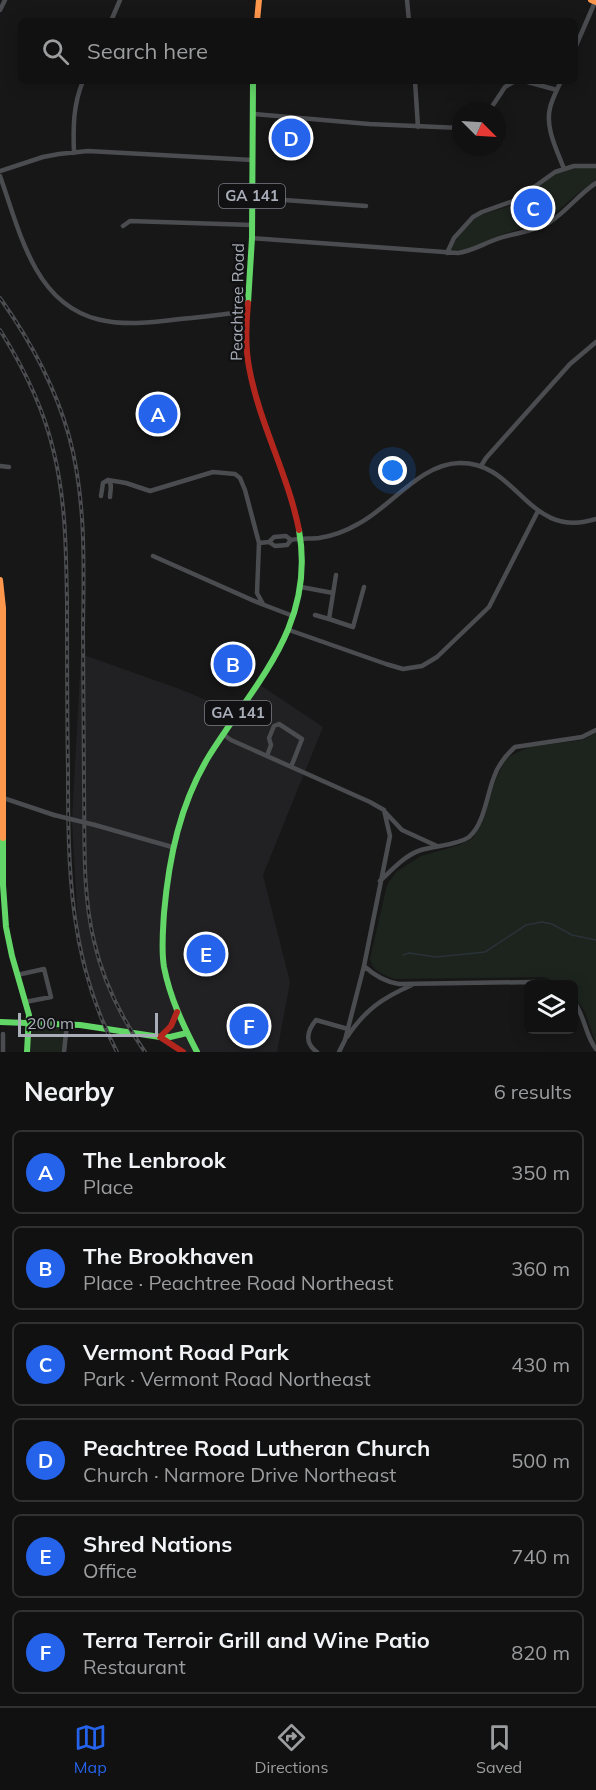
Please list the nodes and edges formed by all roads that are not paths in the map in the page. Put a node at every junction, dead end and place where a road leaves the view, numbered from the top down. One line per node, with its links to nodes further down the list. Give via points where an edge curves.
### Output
1 (5, 0): 6 (street)
2 (120, 0): 7 (street)
3 (259, 0): 8 (main road)
4 (407, 0): 9 (street)
5 (594, 1): 10 (street)
6 (0, 10)
7 (112, 18)
8 (257, 18)
9 (409, 18)
10 (578, 41)
11 (82, 84): 22 (street, via 74,120)
12 (253, 84): 19 (main road, Peachtree Road / GA 141)
13 (415, 84): 20 (street)
14 (510, 84): 18 (street)
15 (535, 84): 17 (street)
16 (560, 84): 17 (street)
17 (557, 90): 25 (street, via 549,121)
18 (495, 102)
19 (253, 114): 20 (street); 23 (main road, Peachtree Road / GA 141)
20 (418, 127): 21 (street)
21 (452, 128)
22 (74, 153): 23 (street); 26 (street, via 43,157)
23 (253, 160): 29 (main road, Peachtree Road / GA 141)
24 (596, 166): 25 (street)
25 (564, 169): 34 (street, via 516,200 473,217 454,238)
26 (0, 171)
27 (0, 176): 35 (street, via 37,271 55,294 78,311 102,321 129,324)
28 (596, 183): 34 (street, via 544,225 468,251)
29 (252, 193): 30 (street, via 271,199); 31 (main road, Peachtree Road / GA 141)
30 (366, 206)
31 (252, 225): 32 (street, via 130,221); 33 (main road, Peachtree Road / GA 141)
32 (123, 226)
33 (251, 238): 34 (street); 35 (main road, Peachtree Road / GA 141)
34 (447, 253)
35 (249, 311): 43 (main road, Peachtree Road / GA 141, via 247,358 252,381)
36 (596, 342): 38 (street, via 570,364)
37 (0, 466): 39 (street)
38 (481, 466): 41 (street, via 500,476); 43 (street, via 459,463 438,467 357,525 330,536)
39 (9, 467)
40 (108, 480): 40 (street, via 110,494 101,494 103,483); 46 (street, via 150,491 213,472 235,474 245,490)
41 (538, 511): 42 (street, via 548,518 570,523); 57 (street, via 489,607 437,657 422,666 402,669)
42 (596, 519)
43 (301, 538): 44 (street); 50 (main road, Peachtree Road / GA 141)
44 (291, 540): 45 (street, via 286,536 274,537); 45 (street, via 287,545)
45 (269, 542): 46 (street)
46 (259, 543): 53 (street, via 257,593)
47 (153, 556): 53 (street)
48 (336, 575): 52 (street)
49 (0, 580): 58 (main road)
50 (301, 586): 52 (street); 55 (main road, GA 141)
51 (364, 587): 56 (street, via 353,627)
52 (333, 593): 56 (street)
53 (263, 604): 55 (street)
54 (315, 615): 56 (street)
55 (293, 616): 57 (main road, GA 141)
56 (329, 619)
57 (289, 630): 60 (main road, GA 141)
58 (2, 717): 63 (main road)
59 (596, 730): 66 (street, via 515,747 494,776 475,831 460,842)
60 (224, 735): 61 (street); 67 (main road, GA 141, via 190,793)
61 (267, 756): 62 (street); 62 (street, via 269,738 279,724 302,739)
62 (291, 767): 64 (street)
63 (1, 803): 65 (main road); 67 (street, bridge)
64 (384, 810): 66 (street, via 402,830); 68 (street, via 390,836)
65 (1, 824): 69 (main road)
66 (437, 846): 68 (street, via 417,851)
67 (172, 847): 76 (main road, GA 141, via 162,937 165,971)
68 (380, 881): 70 (street)
69 (3, 927): 71 (main road)
70 (364, 966): 73 (street, via 386,981); 80 (street)
71 (16, 975): 74 (main road); 74 (street, via 44,969 51,997)
72 (524, 982): 73 (street)
73 (414, 984): 84 (street, via 371,1008)
74 (25, 1002): 78 (main road)
75 (578, 1007): 85 (street, via 588,1038)
76 (177, 1012): 81 (main road, GA 141); 83 (main road)
77 (0, 1022): 78 (main road)
78 (29, 1023): 79 (main road); 87 (main road)
79 (67, 1024): 83 (main road); 88 (street)
80 (348, 1029): 84 (street); 91 (street, via 316,1020 307,1036)
81 (187, 1033): 83 (main road); 90 (main road, GA 141)
82 (3, 1034): 86 (street)
83 (160, 1037): 89 (main road)
84 (345, 1040): 92 (street)
85 (596, 1049)
86 (2, 1050)
87 (27, 1052)
88 (64, 1052)
89 (183, 1052)
90 (196, 1052)
91 (317, 1052)
92 (339, 1052)

